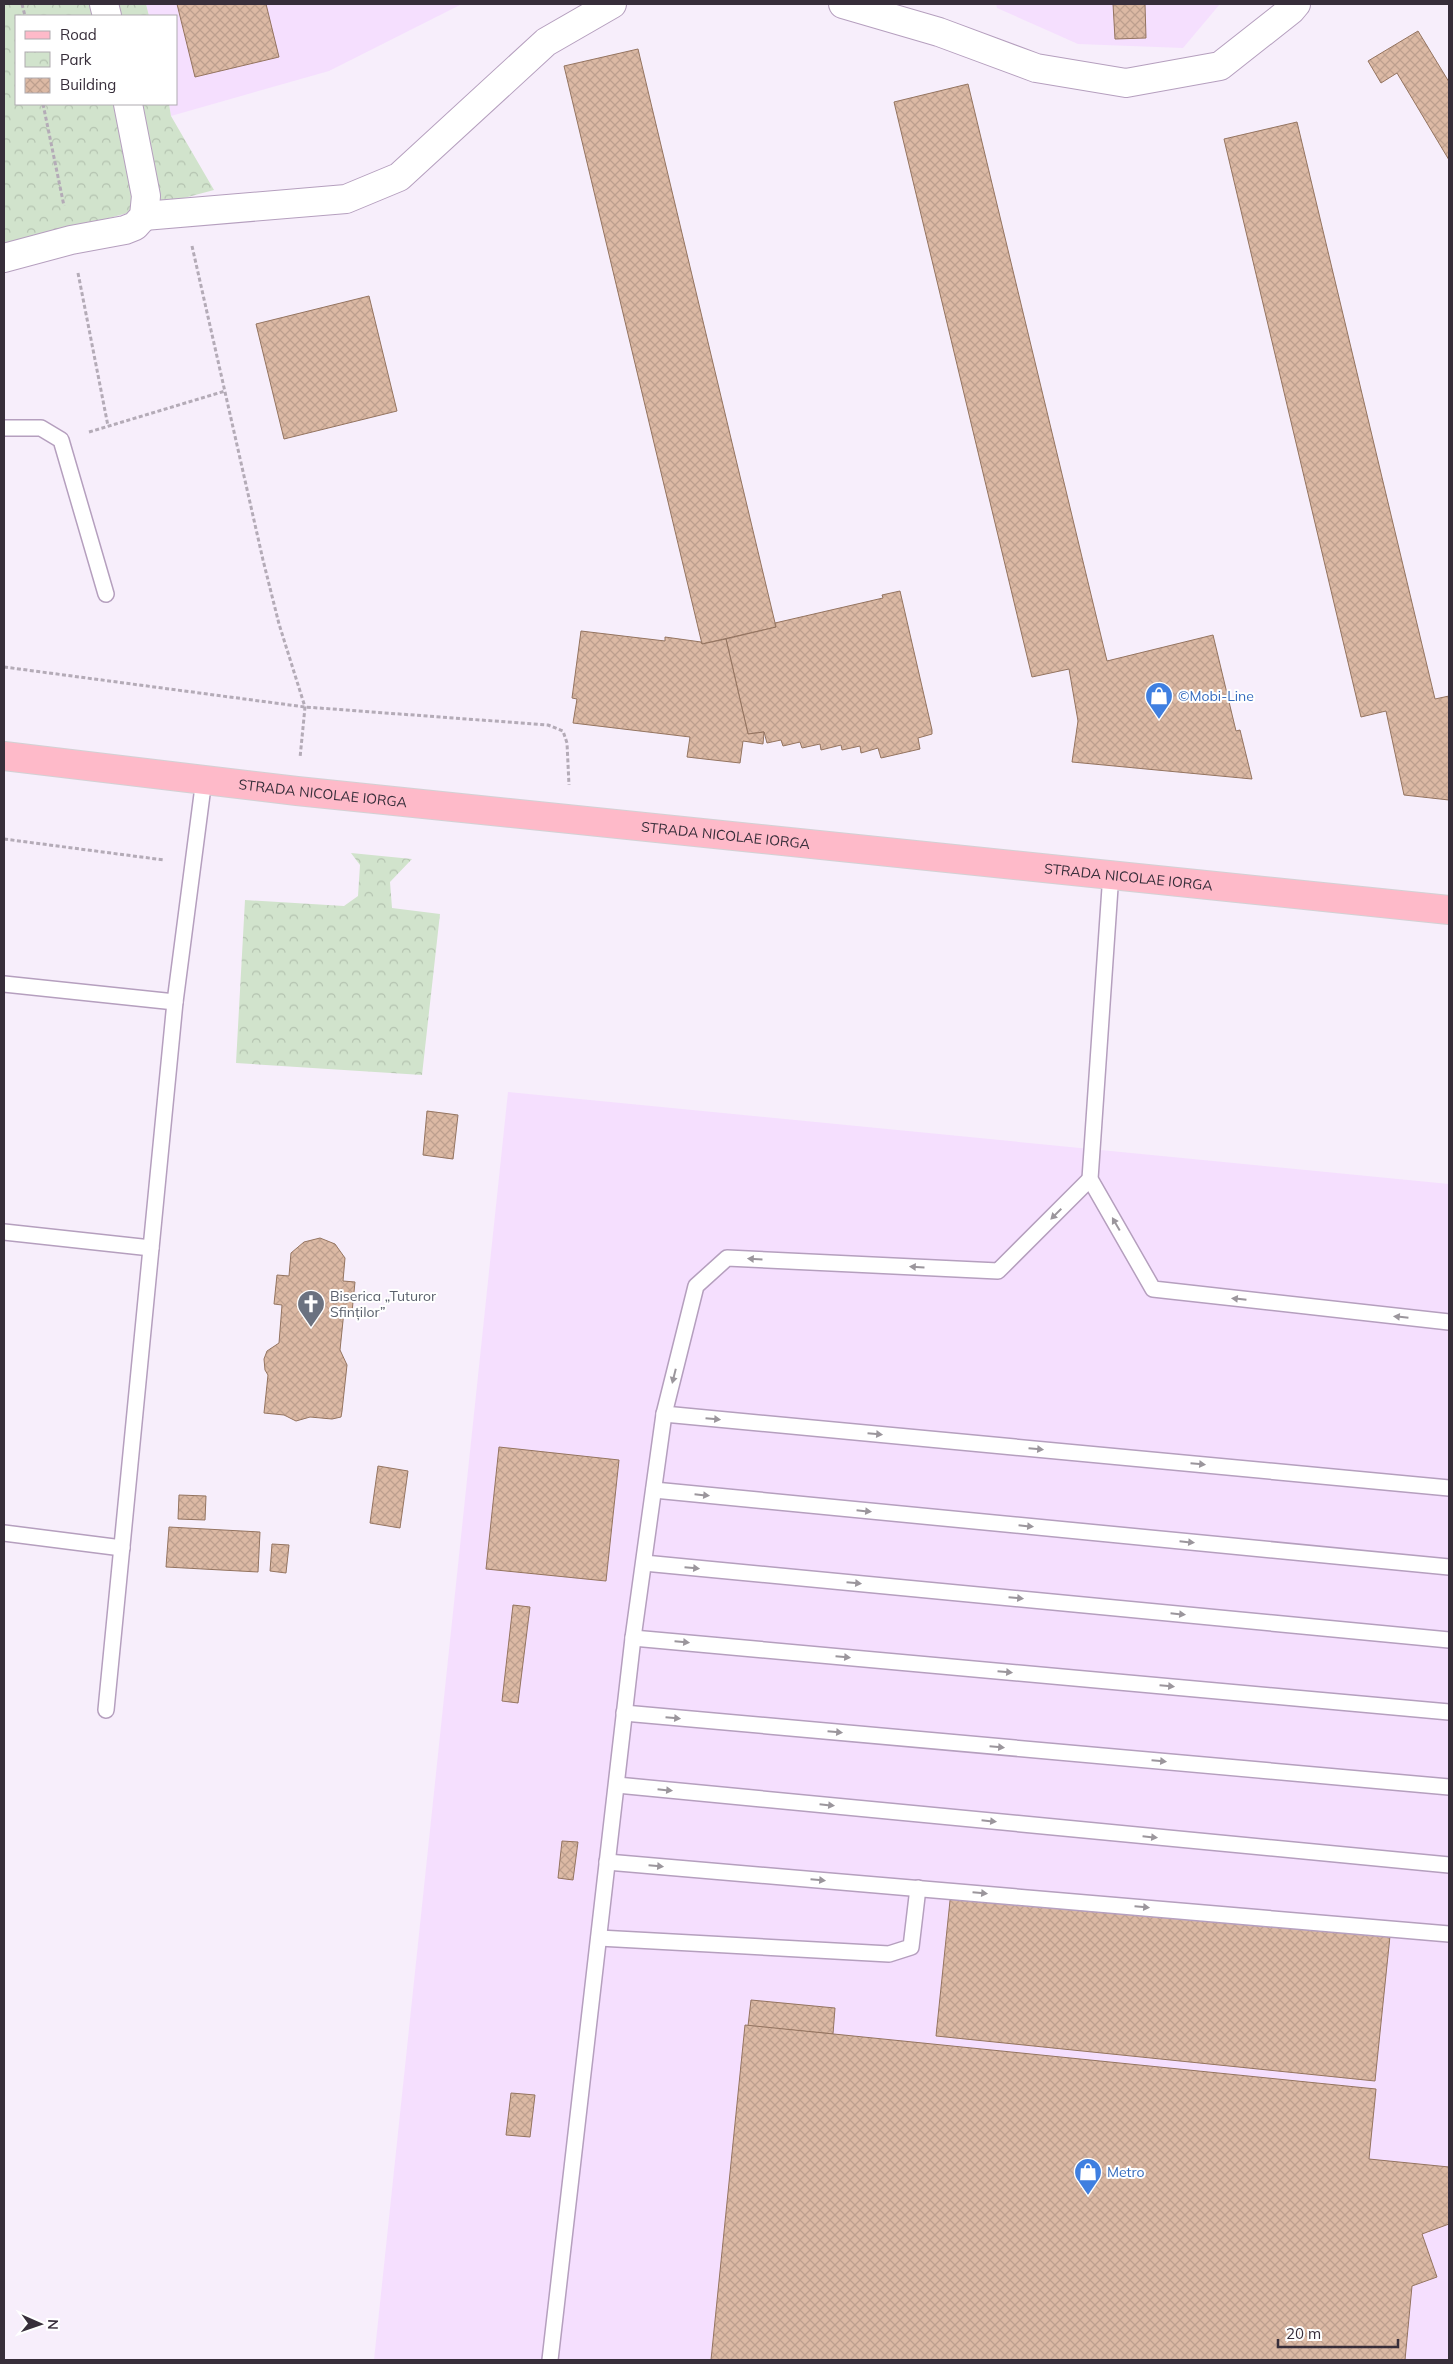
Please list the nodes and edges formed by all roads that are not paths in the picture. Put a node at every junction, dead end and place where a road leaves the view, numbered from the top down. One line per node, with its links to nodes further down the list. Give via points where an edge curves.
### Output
1 (612, 4): 5 (street, via 546,42 398,177 346,199)
2 (843, 4): 3 (street, via 939,32 1036,68 1126,83 1220,66)
3 (1296, 4)
4 (128, 105): 5 (street, via 146,196)
5 (144, 216): 6 (street, via 135,226 125,230)
6 (4, 258)
7 (4, 428): 8 (lane, via 41,428 61,440)
8 (106, 594)
9 (4, 756): 10 (main road, STRADA NICOLAE IORGA)
10 (204, 779): 11 (main road, STRADA NICOLAE IORGA); 14 (lane)
11 (1110, 873): 12 (main road, STRADA NICOLAE IORGA); 15 (lane)
12 (1449, 910)
13 (4, 984): 14 (lane)
14 (175, 1002): 17 (lane)
15 (1090, 1180): 18 (lane, one-way to 15, via 1153,1289); 19 (lane, one-way to 19, via 998,1271 727,1258 696,1286)
16 (4, 1232): 17 (lane)
17 (151, 1248): 23 (lane)
18 (1449, 1322)
19 (664, 1414): 20 (lane, one-way to 20); 21 (lane)
20 (1449, 1488)
21 (654, 1490): 24 (lane); 25 (lane, one-way to 25)
22 (4, 1533): 23 (lane)
23 (122, 1548): 28 (lane)
24 (644, 1563): 26 (lane); 27 (lane, one-way to 27)
25 (1449, 1567)
26 (633, 1638): 29 (lane, one-way to 29); 30 (lane)
27 (1449, 1640)
28 (106, 1710)
29 (1449, 1712)
30 (624, 1713): 31 (lane); 32 (lane, one-way to 32)
31 (617, 1785): 33 (lane); 34 (lane, one-way to 34)
32 (1449, 1787)
33 (607, 1862): 35 (lane, one-way to 35); 37 (lane)
34 (1449, 1865)
35 (918, 1888): 36 (lane, one-way to 36); 37 (lane, via 911,1947 889,1954)
36 (1449, 1934)
37 (598, 1938): 38 (lane)
38 (550, 2360)

